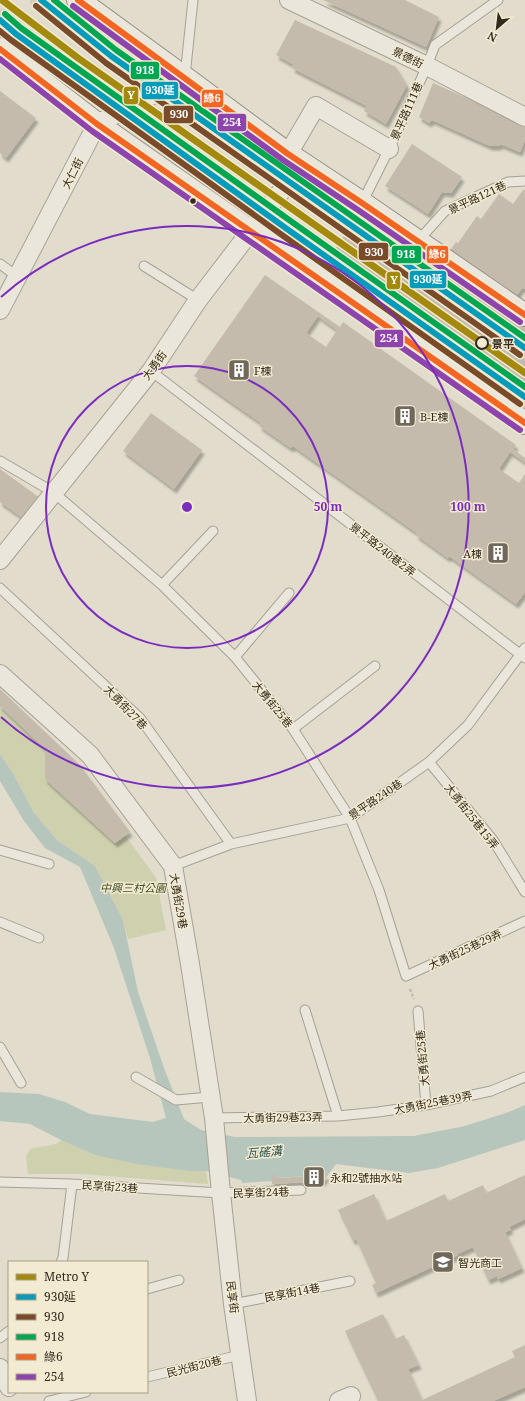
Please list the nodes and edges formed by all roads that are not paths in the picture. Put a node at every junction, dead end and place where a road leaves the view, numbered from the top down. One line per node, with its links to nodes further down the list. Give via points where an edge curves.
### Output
1 (41, 0): 24 (highway, bridge, via 111,56)
2 (78, 0): 9 (main road)
3 (194, 0): 9 (lane)
4 (289, 0): 8 (street, 景德街)
5 (498, 0): 8 (lane, 景平路111巷, via 435,45)
6 (0, 20): 26 (highway, bridge, via 287,229)
7 (0, 49): 11 (main road)
8 (427, 66): 10 (street, 景德街); 12 (lane, 景平路111巷)
9 (185, 78): 11 (street); 13 (main road)
10 (525, 116)
11 (97, 124): 16 (main road); 20 (street, 大仁街)
12 (389, 149): 13 (street, 大勇街, via 316,106); 15 (lane, 景平路111巷)
13 (295, 159): 15 (main road); 16 (street, 大勇街)
14 (525, 181): 17 (lane, 景平路121巷, via 508,182 445,212)
15 (362, 203): 17 (main road)
16 (250, 230): 21 (street, 大勇街); 27 (main road)
17 (418, 241): 23 (main road)
18 (0, 264): 20 (lane)
19 (144, 266): 21 (lane)
20 (18, 277): 22 (street, 大仁街)
21 (198, 300): 25 (street, 大勇街)
22 (0, 310)
23 (525, 315)
24 (525, 348)
25 (151, 371): 29 (street, 大勇街); 35 (lane, 景平路240巷2弄)
26 (525, 396)
27 (525, 423)
28 (0, 461): 29 (lane, 大勇街25巷)
29 (53, 492): 31 (street, 大勇街); 32 (lane, 大勇街25巷)
30 (213, 531): 32 (lane)
31 (0, 560)
32 (162, 585): 36 (lane, 大勇街25巷)
33 (0, 588): 42 (lane, 大勇街27巷, via 140,718)
34 (289, 593): 36 (lane)
35 (523, 654): 40 (lane, 景平路240巷, via 468,725)
36 (235, 657): 39 (lane, 大勇街25巷)
37 (375, 666): 39 (lane)
38 (0, 674): 45 (street, 大勇街29巷, via 90,754)
39 (293, 729): 41 (lane, 大勇街25巷)
40 (429, 762): 41 (lane, 景平路240巷); 46 (lane, 大勇街25巷15弄, via 493,840)
41 (350, 818): 42 (lane, 景平路240巷); 50 (lane, 大勇街25巷, via 379,890)
42 (231, 844): 45 (lane, 景平路240巷)
43 (0, 850): 44 (lane)
44 (49, 864)
45 (173, 866): 57 (street, 大勇街29巷)
46 (525, 892)
47 (525, 921): 50 (lane, 大勇街25巷29弄)
48 (0, 922): 49 (lane)
49 (39, 938)
50 (406, 976)
51 (305, 1010): 59 (lane, 大勇街29巷23弄)
52 (418, 1011): 58 (lane, 大勇街25巷)
53 (0, 1047): 56 (lane)
54 (136, 1077): 57 (lane, via 176,1100)
55 (525, 1077): 58 (lane, 大勇街25巷39弄, via 491,1091)
56 (21, 1083)
57 (210, 1097): 60 (street, 大勇街29巷)
58 (426, 1105): 59 (lane, 大勇街25巷39弄)
59 (338, 1116): 60 (lane, 大勇街29巷23弄)
60 (214, 1118): 64 (street, 大勇街29巷)
61 (0, 1182): 62 (lane, 民享街23巷)
62 (72, 1184): 64 (lane, 民享街23巷); 65 (lane, via 64,1258)
63 (301, 1190): 64 (lane, 民享街24巷)
64 (220, 1193): 69 (street, 民享街)
65 (61, 1261)
66 (179, 1280): 68 (lane)
67 (350, 1280): 69 (lane, 民享街14巷)
68 (148, 1289)
69 (233, 1304): 72 (street, 民享街)
70 (8, 1332): 71 (lane)
71 (0, 1338)
72 (240, 1355): 74 (lane, 民光街20巷); 78 (street, 民享街)
73 (0, 1368): 75 (street)
74 (148, 1377)
75 (8, 1385)
76 (82, 1393): 77 (lane)
77 (48, 1401)
78 (247, 1401)

